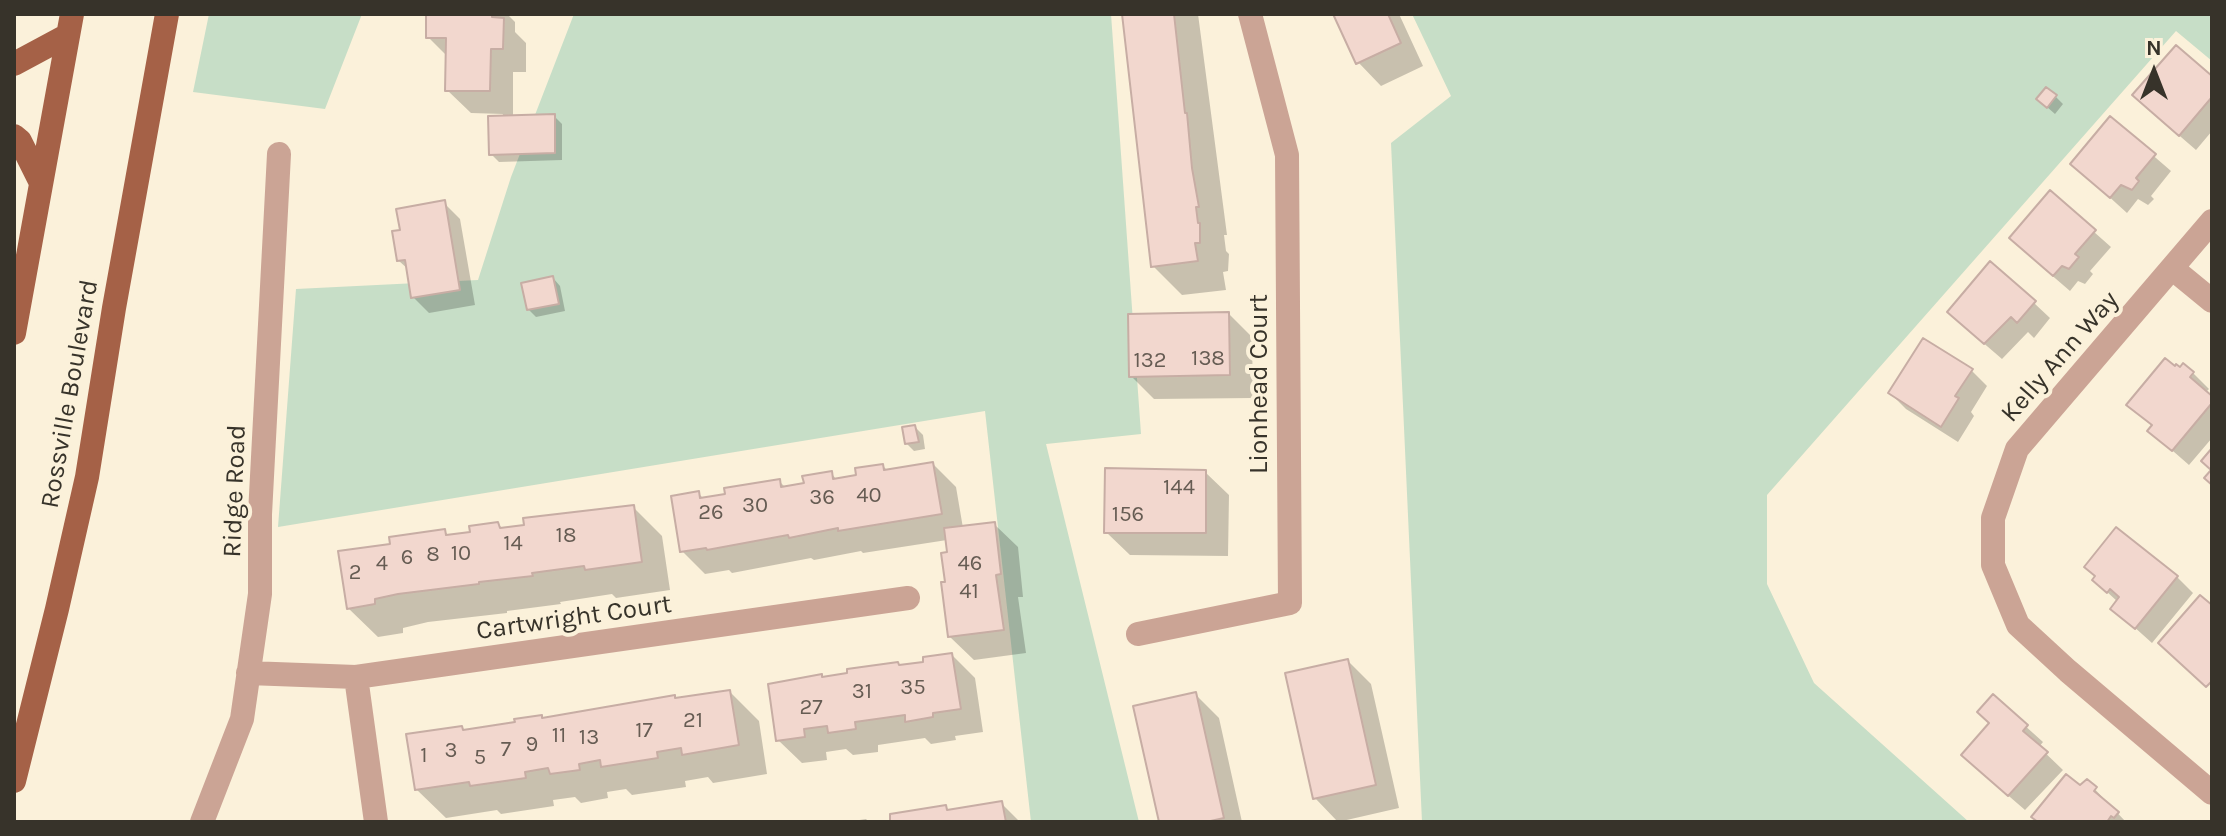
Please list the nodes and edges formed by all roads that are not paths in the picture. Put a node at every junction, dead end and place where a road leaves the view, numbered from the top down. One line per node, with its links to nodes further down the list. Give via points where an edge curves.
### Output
1 (167, 14): 16 (main road, Rossville Boulevard, via 87,477)
2 (1250, 14): 13 (street, Lionhead Court, via 1287,155 1290,603)
3 (70, 25): 4 (main road); 7 (main road)
4 (14, 64)
5 (14, 136): 7 (main road)
6 (279, 154): 14 (street, Ridge Road, via 260,594)
7 (41, 183): 11 (main road)
8 (2212, 221): 9 (street, Kelly Ann Way)
9 (2173, 269): 10 (street); 17 (street, Kelly Ann Way, via 2017,449 1993,518 1993,565 2018,625)
10 (2212, 301)
11 (14, 333)
12 (908, 598): 15 (street, Cartwright Court)
13 (1138, 634)
14 (248, 673): 15 (street, Cartwright Court); 18 (street, Ridge Road, via 242,719)
15 (356, 677): 19 (street)
16 (14, 781)
17 (2212, 793)
18 (202, 822)
19 (376, 822)

